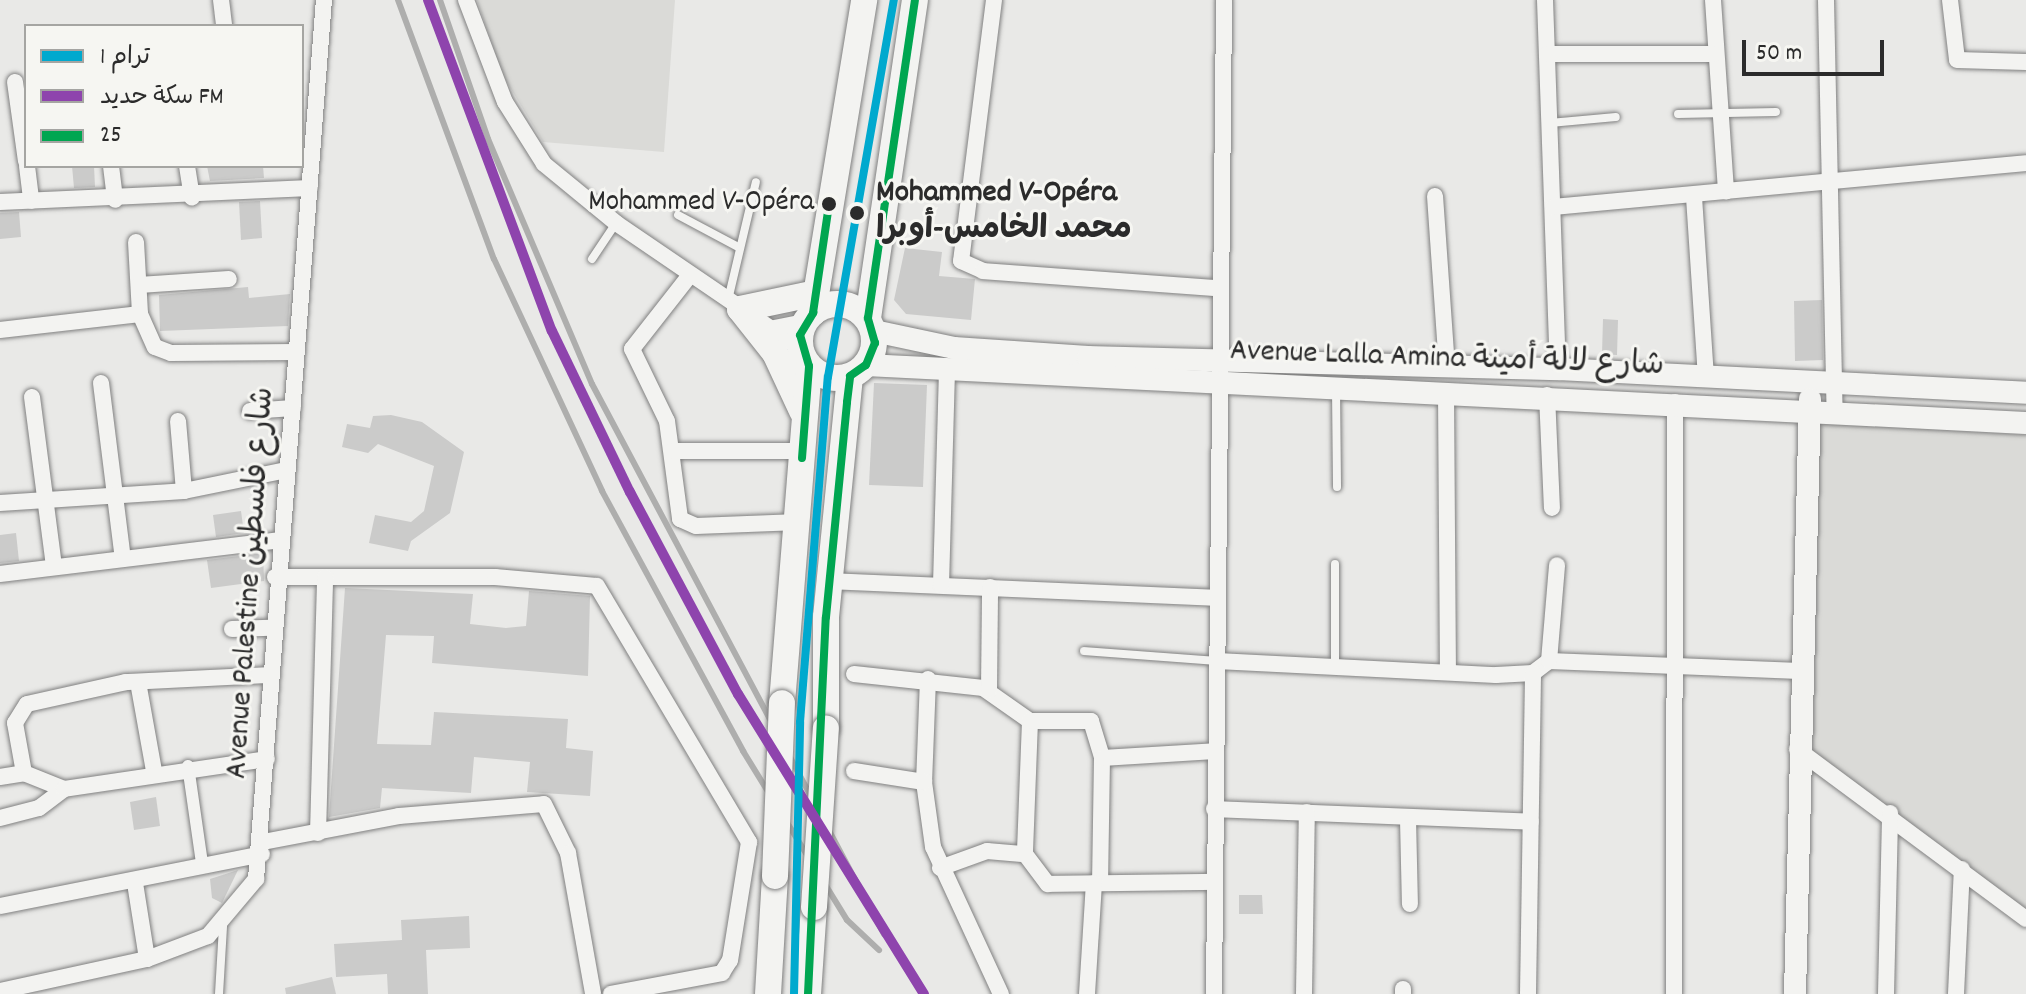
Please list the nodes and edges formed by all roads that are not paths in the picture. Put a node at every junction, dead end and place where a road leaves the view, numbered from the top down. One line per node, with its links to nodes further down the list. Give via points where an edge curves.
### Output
1 (221, 0): 12 (street)
2 (324, 0): 17 (street, Avenue Palestine شارع فلسطين)
3 (466, 0): 40 (street, via 528,146)
4 (864, 0): 49 (main road)
5 (915, 0): 51 (main road)
6 (994, 0): 47 (street, via 961,261 983,271)
7 (1224, 0): 47 (street)
8 (1545, 0): 13 (street)
9 (1713, 0): 14 (street)
10 (1826, 0): 29 (street)
11 (1950, 0): 15 (street, via 1957,60)
12 (224, 24)
13 (1547, 54): 14 (street); 22 (street)
14 (1714, 54): 19 (street)
15 (2026, 62)
16 (14, 82): 23 (street)
17 (310, 100): 30 (street, Avenue Palestine شارع فلسطين)
18 (1776, 112): 19 (lane)
19 (1720, 113): 20 (lane); 31 (street)
20 (1678, 114)
21 (1616, 117): 22 (lane)
22 (1550, 123): 38 (street)
23 (24, 150)
24 (2026, 163): 29 (street)
25 (27, 168): 36 (street)
26 (111, 168): 35 (street)
27 (187, 168): 34 (street)
28 (756, 182): 42 (lane)
29 (1831, 182): 31 (street); 65 (street)
30 (310, 188): 34 (street); 54 (street, Avenue Palestine شارع فلسطين)
31 (1726, 192): 33 (street)
32 (1435, 196): 57 (street)
33 (1694, 197): 38 (street); 61 (street)
34 (192, 198): 35 (street)
35 (115, 200): 36 (street)
36 (31, 201): 37 (street)
37 (0, 202)
38 (1553, 207): 58 (street)
39 (678, 215): 42 (lane)
40 (616, 223): 43 (lane); 44 (street)
41 (136, 242): 46 (street)
42 (740, 248): 48 (lane)
43 (592, 259)
44 (690, 275): 48 (street); 79 (street, via 632,349 662,407)
45 (229, 279): 46 (street)
46 (139, 285): 50 (street)
47 (1216, 288): 56 (street)
48 (734, 305): 49 (main road); 52 (street); 76 (main road, via 775,353)
49 (811, 309): 51 (main road, via 839,303); 52 (street); 55 (main road)
50 (140, 314): 53 (street); 54 (street, via 149,341 171,353)
51 (871, 325): 56 (street, Avenue Lalla Amina شارع لالة أمينة, via 954,348); 59 (main road)
52 (774, 328): 55 (street)
53 (0, 330)
54 (296, 352): 72 (street, Avenue Palestine شارع فلسطين)
55 (805, 357): 59 (main road, via 828,377); 76 (main road)
56 (1219, 359): 57 (street, Avenue Lalla Amina شارع لالة أمينة); 63 (street)
57 (1447, 366): 58 (street, Avenue Lalla Amina شارع لالة أمينة)
58 (1558, 369): 61 (street, Avenue Lalla Amina شارع لالة أمينة)
59 (858, 370): 60 (street, Avenue Lalla Amina شارع لالة أمينة); 97 (main road)
60 (947, 370): 63 (street, Avenue Lalla Amina شارع لالة أمينة); 98 (street)
61 (1706, 377): 64 (street, Avenue Lalla Amina شارع لالة أمينة)
62 (101, 383): 83 (street)
63 (1217, 383): 66 (street, Avenue Lalla Amina شارع لالة أمينة); 100 (street)
64 (1810, 385): 65 (street, Avenue Lalla Amina شارع لالة أمينة); 74 (street)
65 (1836, 387): 68 (street, Avenue Lalla Amina شارع لالة أمينة); 75 (street)
66 (1336, 389): 67 (street, Avenue Lalla Amina شارع لالة أمينة); 82 (lane)
67 (1446, 392): 69 (street, Avenue Lalla Amina شارع لالة أمينة); 109 (street)
68 (2026, 393)
69 (1547, 395): 71 (street, Avenue Lalla Amina شارع لالة أمينة); 87 (street)
70 (32, 397): 85 (street)
71 (1675, 402): 74 (street, Avenue Lalla Amina شارع لالة أمينة); 106 (street)
72 (293, 408): 73 (street); 81 (street, Avenue Palestine شارع فلسطين)
73 (250, 411)
74 (1809, 413): 75 (street, Avenue Lalla Amina شارع لالة أمينة); 108 (street)
75 (1835, 414): 78 (street, Avenue Lalla Amina شارع لالة أمينة)
76 (804, 416): 80 (main road)
77 (178, 421): 84 (street)
78 (2026, 423)
79 (672, 451): 80 (street); 88 (street, via 684,524)
80 (802, 451): 88 (main road)
81 (286, 470): 84 (street); 89 (street, Avenue Palestine شارع فلسطين)
82 (1337, 487)
83 (113, 490): 84 (street); 85 (street); 90 (street)
84 (184, 491)
85 (46, 497): 86 (street); 93 (street)
86 (0, 503)
87 (1552, 508)
88 (799, 522): 152 (main road, bridge, via 782,703)
89 (279, 540): 90 (street); 95 (street, Avenue Palestine شارع فلسطين)
90 (123, 559): 93 (street)
91 (1335, 564): 107 (lane)
92 (1557, 565): 105 (street)
93 (54, 567): 94 (street)
94 (0, 574)
95 (275, 577): 96 (street); 101 (street, Avenue Palestine شارع فلسطين)
96 (325, 577): 134 (street); 151 (street, via 586,581 603,593 749,842 730,960 722,973)
97 (830, 581): 98 (street); 153 (main road, bridge)
98 (941, 585): 99 (street)
99 (990, 587): 100 (street); 115 (street)
100 (1218, 598): 104 (street)
101 (270, 628): 102 (street); 112 (street, Avenue Palestine شارع فلسطين)
102 (232, 629)
103 (1084, 651): 104 (lane)
104 (1217, 661): 107 (street); 118 (street)
105 (1549, 661): 106 (street); 110 (street)
106 (1674, 667): 108 (street); 159 (street)
107 (1335, 668): 109 (street)
108 (1800, 671): 117 (street)
109 (1448, 672): 110 (street)
110 (1533, 673): 133 (street)
111 (854, 674): 113 (street)
112 (269, 675): 114 (street); 120 (street, Avenue Palestine شارع فلسطين)
113 (928, 679): 115 (street); 126 (street)
114 (138, 682): 122 (street); 124 (street, via 24,706 15,731)
115 (989, 690): 116 (street)
116 (1030, 721): 119 (street, via 1087,718); 136 (street)
117 (1797, 749): 130 (street); 160 (street)
118 (1215, 751): 119 (street); 128 (street)
119 (1102, 758): 142 (street)
120 (267, 759): 121 (street); 135 (street, Avenue Palestine شارع فلسطين)
121 (188, 766): 122 (street); 137 (street)
122 (154, 771): 127 (street)
123 (854, 771): 126 (street)
124 (24, 773): 125 (street); 127 (street)
125 (0, 777)
126 (924, 782): 138 (street)
127 (64, 789): 131 (street, via 39,808)
128 (1214, 809): 129 (street); 140 (street)
129 (1307, 812): 132 (street); 157 (street)
130 (1890, 813): 139 (street); 161 (street)
131 (0, 818)
132 (1408, 819): 133 (street); 143 (street)
133 (1531, 822): 158 (street)
134 (318, 833): 135 (street); 150 (street, via 399,816 544,804 568,853)
135 (263, 848): 137 (street); 146 (street, Avenue Palestine شارع فلسطين, via 256,879)
136 (1025, 854): 138 (street, via 976,852); 142 (street, via 1039,881)
137 (202, 863): 141 (street)
138 (940, 868): 154 (street)
139 (1962, 869): 145 (street); 162 (street)
140 (1214, 882): 142 (street); 156 (street)
141 (135, 883): 144 (street); 147 (street)
142 (1097, 883): 155 (street)
143 (1410, 904)
144 (0, 906)
145 (2026, 919)
146 (223, 926): 147 (street); 149 (lane)
147 (147, 959): 148 (street)
148 (0, 991)
149 (219, 994)
150 (593, 994)
151 (611, 994)
152 (768, 994)
153 (808, 994)
154 (1001, 994)
155 (1087, 994)
156 (1214, 994)
157 (1304, 994)
158 (1528, 994)
159 (1674, 994)
160 (1795, 994)
161 (1886, 994)
162 (1956, 994)

